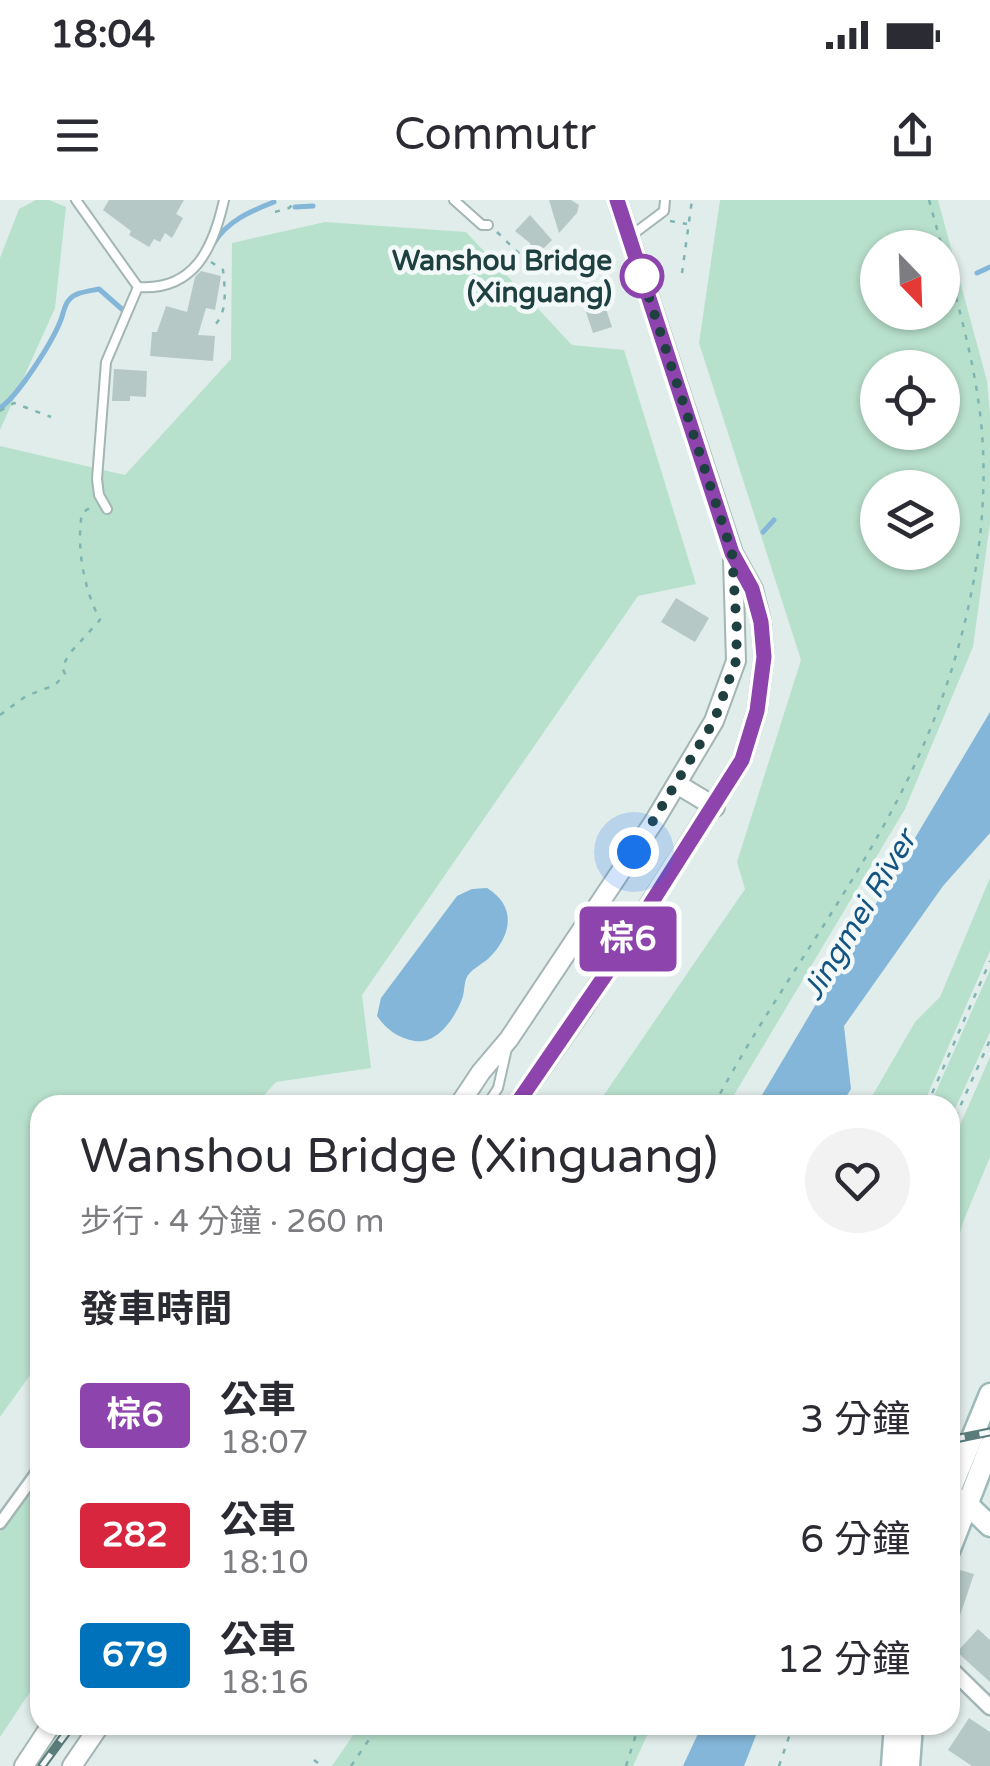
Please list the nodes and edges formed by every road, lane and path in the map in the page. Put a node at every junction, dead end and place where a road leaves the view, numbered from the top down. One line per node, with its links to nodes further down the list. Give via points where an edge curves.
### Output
1 (76, 200): 18 (lane)
2 (224, 200): 15 (lane)
3 (296, 200): 9 (path)
4 (454, 200): 11 (lane, via 482,226)
5 (617, 200): 14 (street)
6 (664, 200): 14 (lane, via 664,211)
7 (692, 200): 12 (path)
8 (928, 200): 13 (path)
9 (275, 212)
10 (669, 220): 12 (path)
11 (488, 224): 16 (path)
12 (689, 224): 17 (path)
13 (937, 230)
14 (629, 238): 25 (street)
15 (202, 256): 18 (lane, via 182,280); 20 (path, via 223,270 224,312)
16 (533, 267)
17 (682, 273)
18 (138, 287): 23 (lane, via 106,362)
19 (960, 313): 35 (path, via 983,450 979,538 965,623 940,709 907,782)
20 (214, 326)
21 (0, 412): 22 (path, via 14,403)
22 (51, 418)
23 (99, 496): 24 (lane); 26 (path, via 82,514 78,538 100,620 70,653 54,685)
24 (107, 509)
25 (732, 553): 27 (street, via 736,661 714,721); 28 (street, via 752,589 764,657 742,760)
26 (0, 715)
27 (677, 784): 28 (street); 30 (street)
28 (715, 807): 34 (street)
29 (990, 962): 36 (path)
30 (509, 1039): 32 (street); 33 (lane)
31 (990, 1040): 37 (path)
32 (467, 1095)
33 (493, 1095)
34 (523, 1095)
35 (720, 1095)
36 (930, 1095)
37 (960, 1107)
38 (990, 1394): 41 (main road)
39 (990, 1446): 42 (main road)
40 (30, 1482): 44 (street)
41 (960, 1482)
42 (960, 1490)
43 (960, 1501): 45 (main road)
44 (0, 1523)
45 (990, 1526)
46 (960, 1678): 47 (street)
47 (990, 1707)
48 (45, 1735): 56 (street)
49 (93, 1735): 57 (street)
50 (371, 1735): 59 (path)
51 (637, 1735): 60 (path)
52 (790, 1735): 61 (path)
53 (894, 1735): 62 (main road)
54 (911, 1735): 63 (main road)
55 (314, 1760): 58 (path)
56 (24, 1766)
57 (72, 1766)
58 (322, 1766)
59 (351, 1766)
60 (626, 1766)
61 (780, 1766)
62 (892, 1766)
63 (909, 1766)

